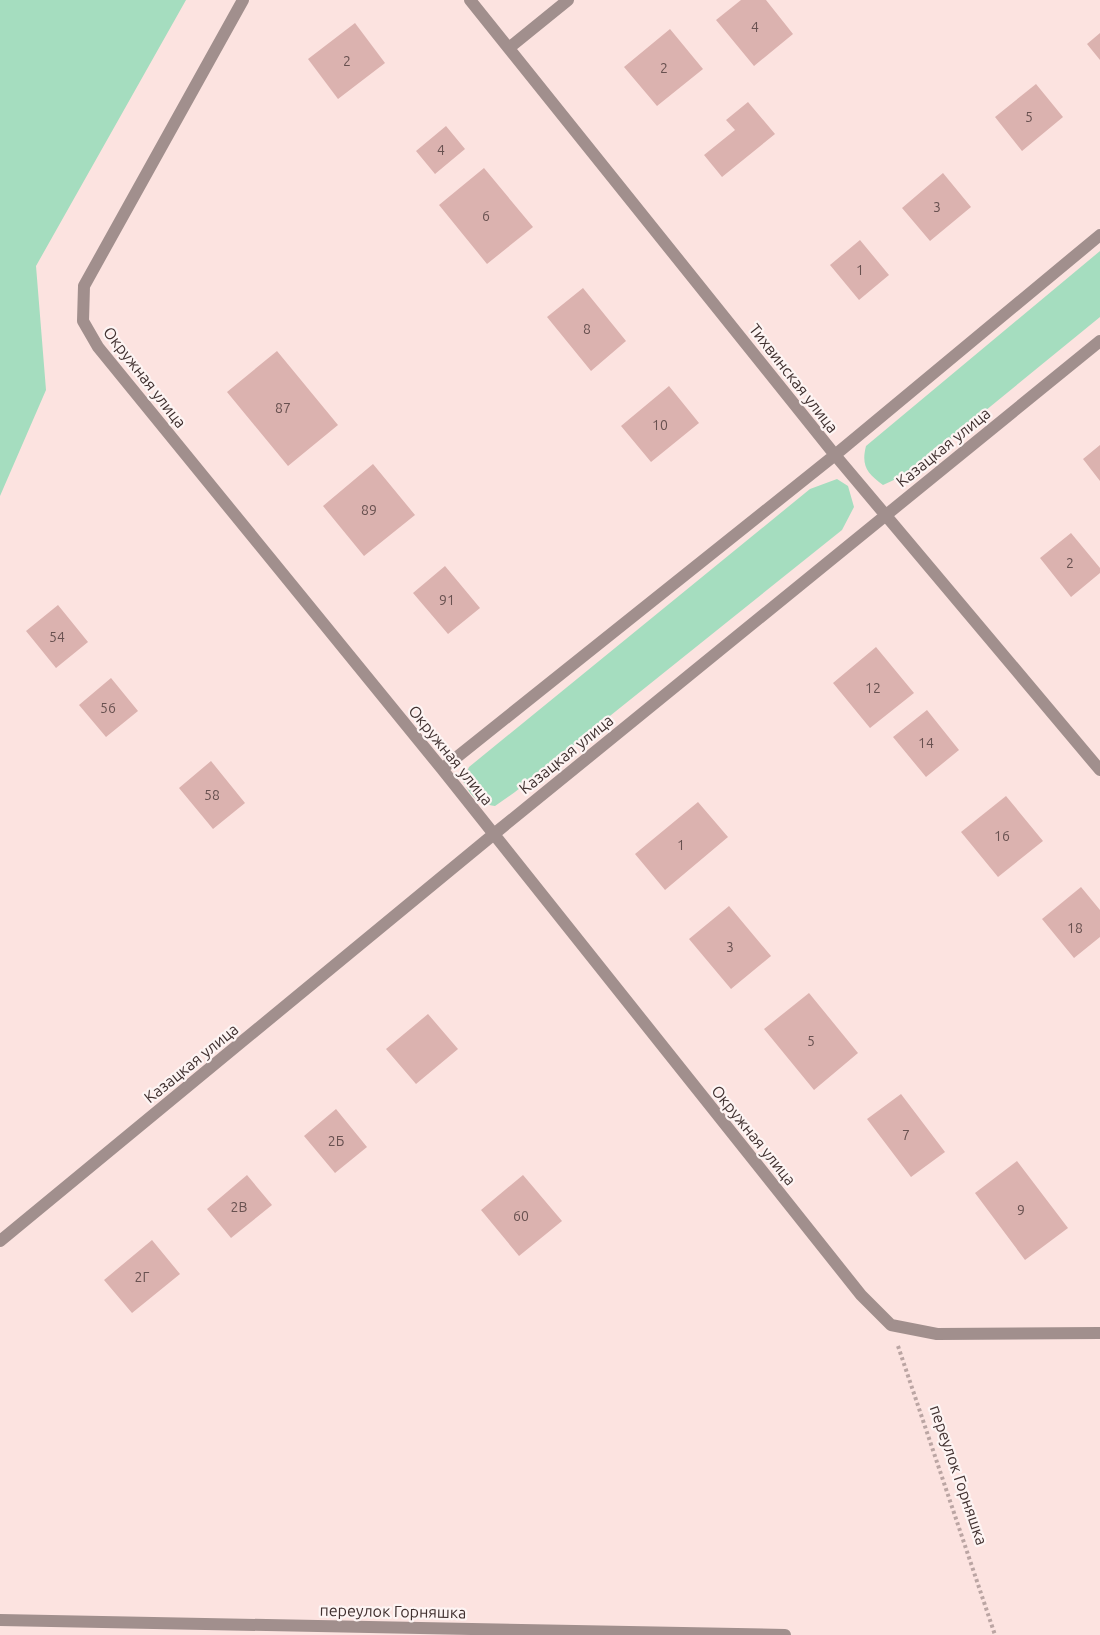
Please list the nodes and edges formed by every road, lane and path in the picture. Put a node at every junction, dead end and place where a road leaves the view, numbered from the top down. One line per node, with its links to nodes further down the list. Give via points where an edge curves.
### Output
1 (243, 0): 9 (street, Окружная улица, via 84,286 83,321 98,346)
2 (470, 0): 4 (street, Тихвинская улица)
3 (568, 0): 4 (street)
4 (510, 47): 7 (street, Тихвинская улица)
5 (1100, 235): 7 (street)
6 (1100, 341): 8 (street, Казацкая улица)
7 (835, 455): 8 (street, Тихвинская улица); 9 (street)
8 (885, 516): 10 (street, Тихвинская улица); 11 (street, Казацкая улица)
9 (442, 769): 11 (street, Окружная улица)
10 (1100, 770)
11 (494, 834): 12 (street, Казацкая улица); 13 (street, Окружная улица, via 861,1295)
12 (0, 1241)
13 (891, 1325): 14 (street, via 937,1334); 17 (path, переулок Горняшка)
14 (1100, 1333)
15 (0, 1620): 16 (street, переулок Горняшка)
16 (785, 1635)
17 (995, 1635)

